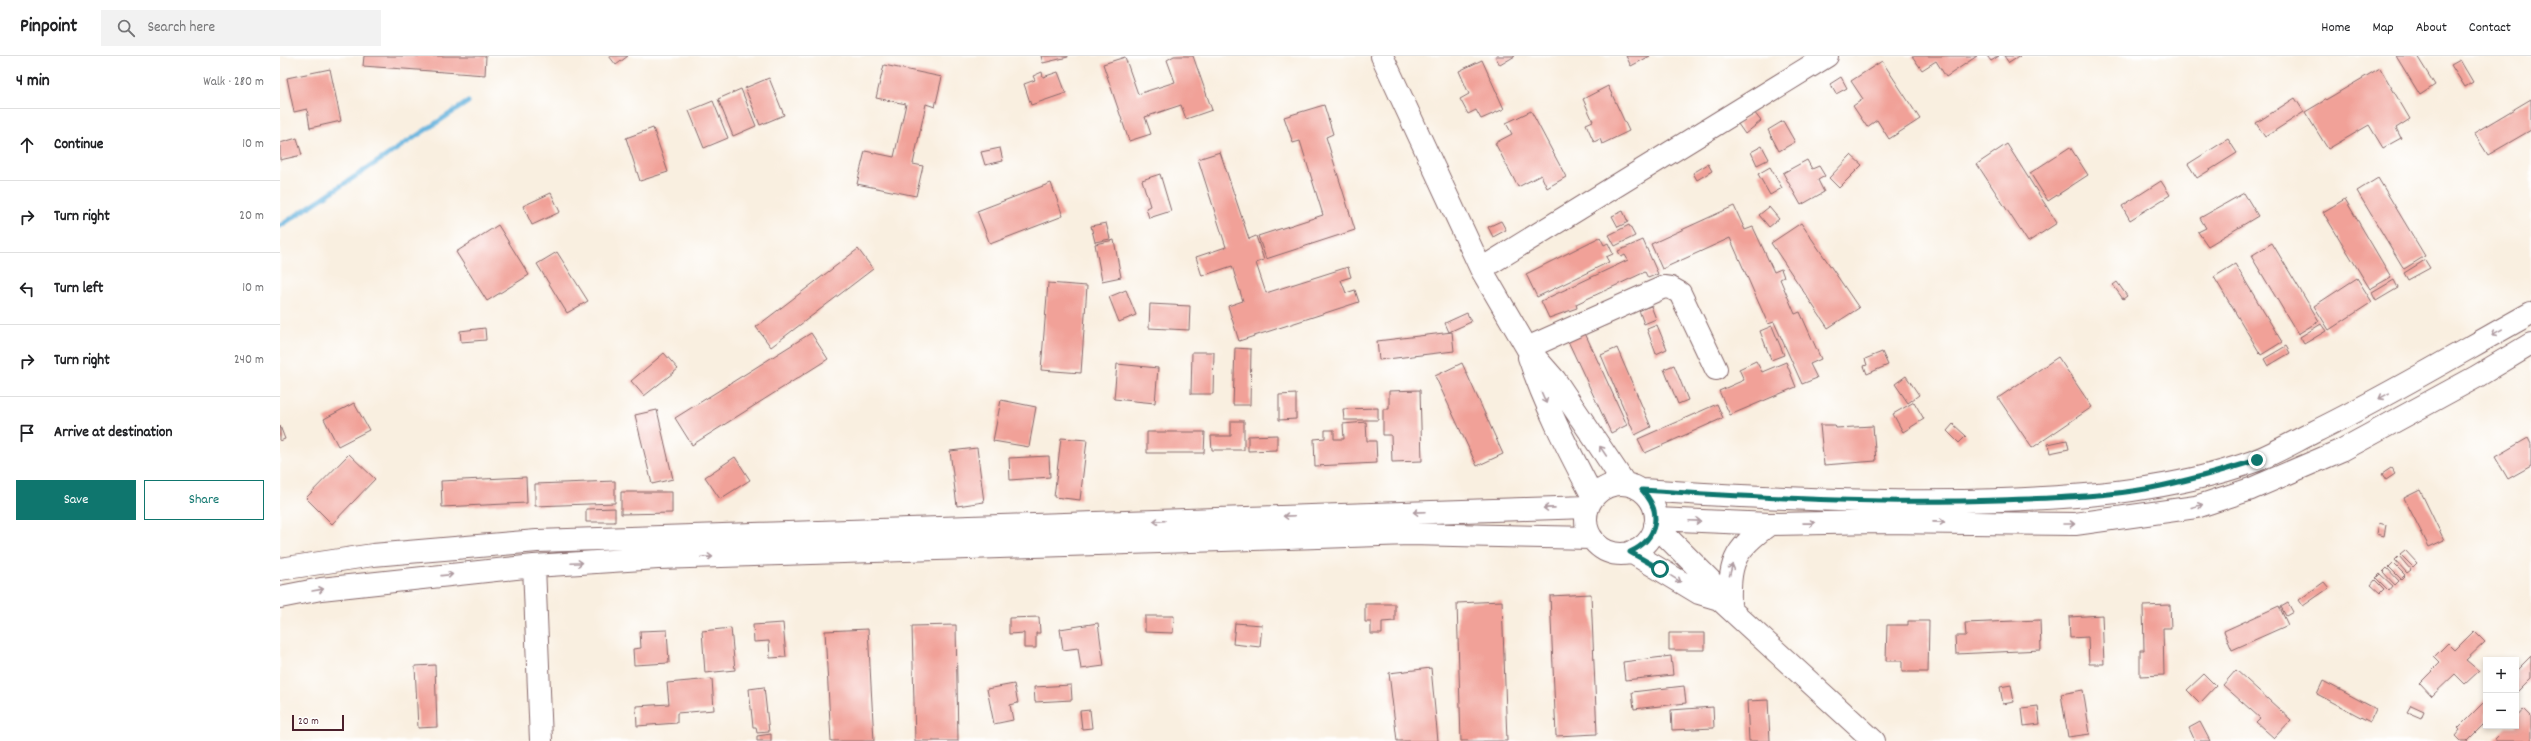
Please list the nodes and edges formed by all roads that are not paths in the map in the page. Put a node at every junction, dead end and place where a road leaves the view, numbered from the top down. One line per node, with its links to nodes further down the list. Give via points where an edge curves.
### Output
1 (1382, 56): 3 (street)
2 (1827, 56): 3 (street)
3 (1480, 269): 6 (street)
4 (2531, 313): 8 (street, one-way to 8, via 2352,414 2257,460 2217,473 2150,488 2047,498 1928,503 1801,500)
5 (2531, 344): 11 (street, one-way to 5, via 2074,524 2196,507 2250,489 2342,450)
6 (1527, 348): 7 (street, via 1664,287 1680,293); 8 (street, one-way to 6, via 1554,380); 9 (street, one-way to 9, via 1540,388)
7 (1716, 369)
8 (1633, 487): 9 (street, via 1604,488); 10 (street, via 1650,498)
9 (1590, 502): 12 (street, via 1586,523); 15 (street, one-way to 15, via 537,542 373,555)
10 (1656, 522): 11 (street, one-way to 11); 13 (street, via 1647,542); 17 (street, via 1710,580)
11 (1770, 524): 17 (street, one-way to 11, via 1733,563 1751,538)
12 (1592, 538): 13 (street, via 1609,551 1620,554); 14 (street, one-way to 12, via 658,558 1410,534)
13 (1630, 552): 17 (street, one-way to 17, via 1699,593)
14 (534, 566): 16 (street, one-way to 14, via 321,589); 18 (street)
15 (280, 569)
16 (280, 597)
17 (1724, 604): 19 (street)
18 (540, 741)
19 (1874, 741)

